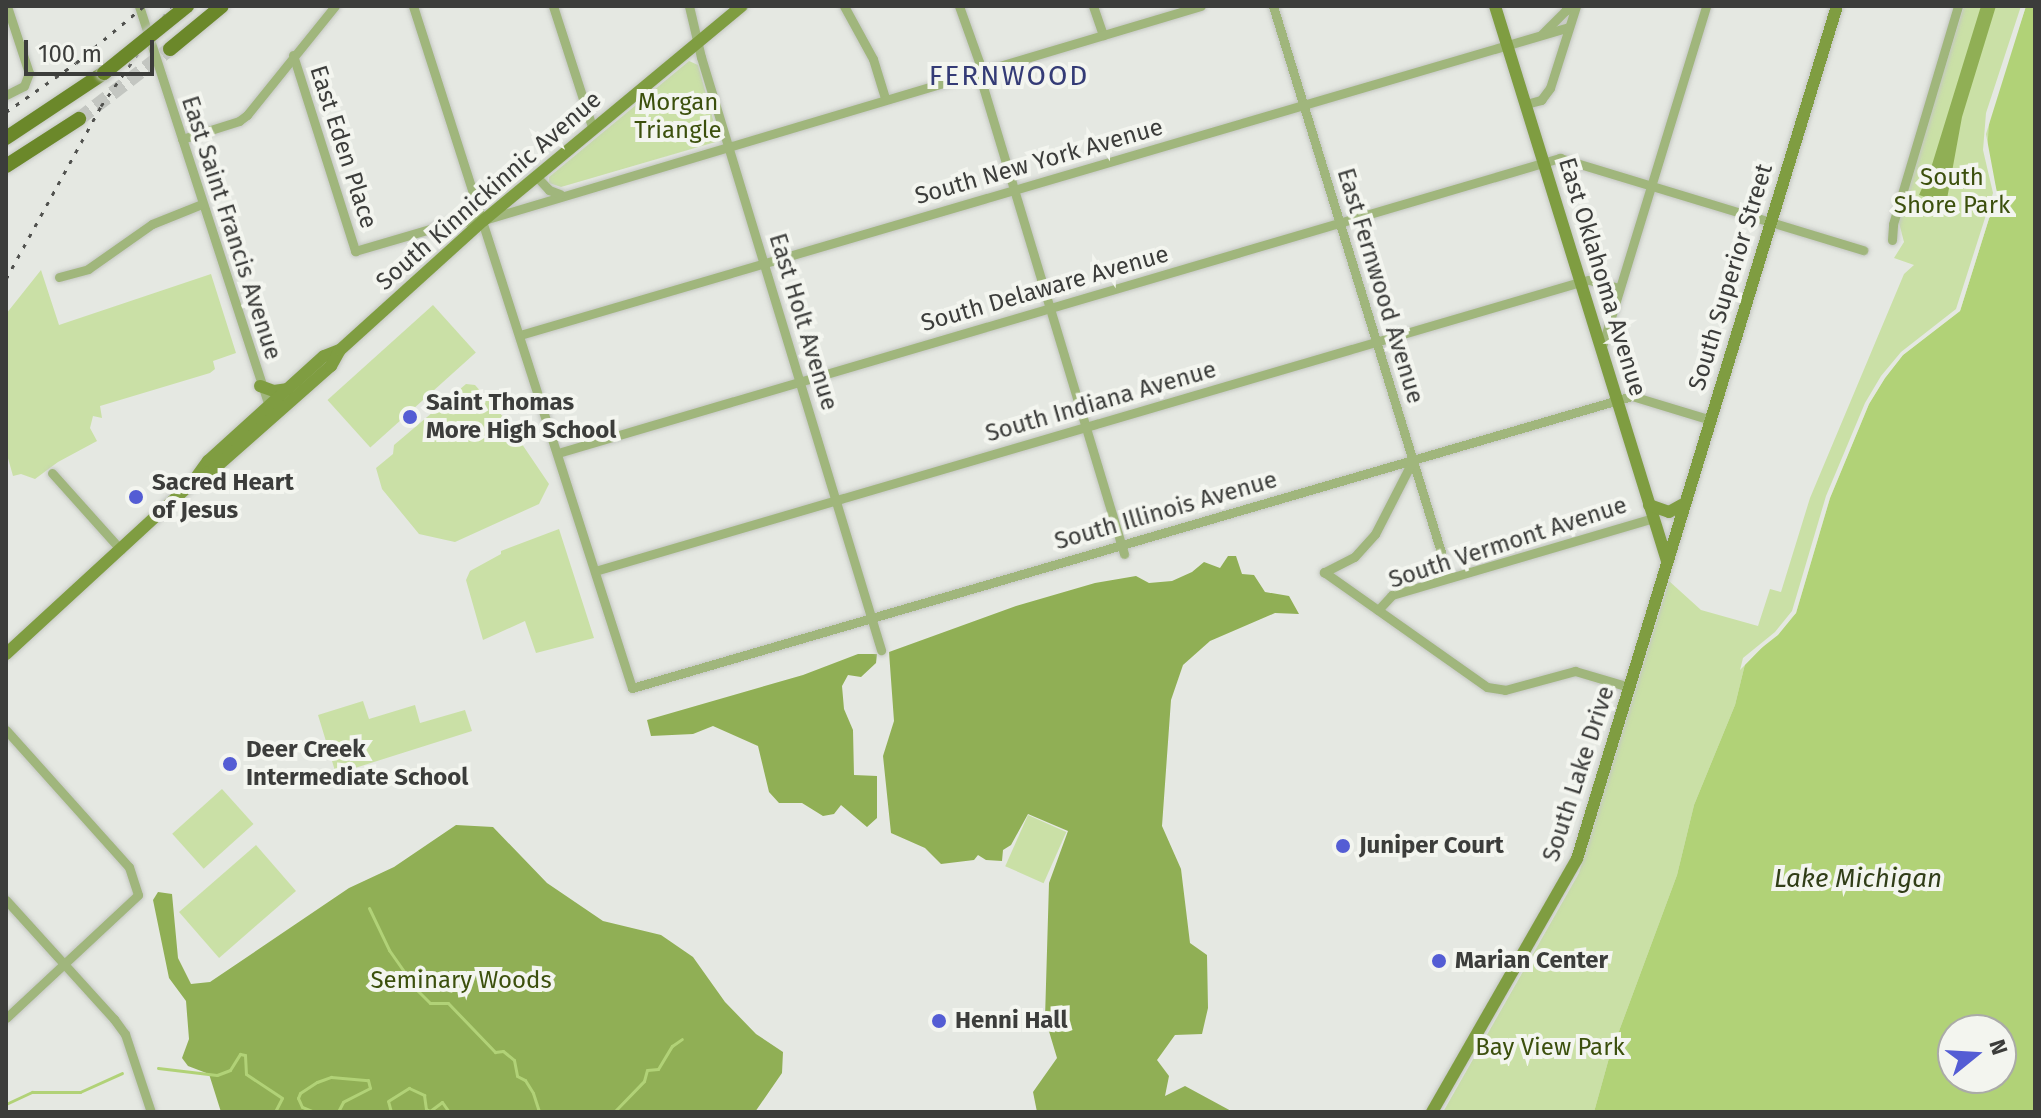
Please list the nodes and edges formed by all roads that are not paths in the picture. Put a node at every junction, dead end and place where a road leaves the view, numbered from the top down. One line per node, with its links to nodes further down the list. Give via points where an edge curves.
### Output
1 (7, 6): 28 (street, via 29,73 24,86)
2 (139, 6): 35 (street, East Saint Francis Avenue)
3 (187, 6): 34 (main road, bridge, via 104,73)
4 (222, 6): 25 (main road)
5 (335, 6): 26 (street)
6 (413, 6): 44 (street)
7 (553, 6): 33 (street)
8 (689, 6): 23 (street, East Holt Avenue)
9 (742, 6): 23 (street, South Kinnickinnic Avenue)
10 (844, 6): 29 (street, via 873,59)
11 (959, 6): 27 (street)
12 (1093, 6): 21 (street)
13 (1201, 6): 21 (street)
14 (1273, 6): 31 (street, East Fernwood Avenue)
15 (1495, 6): 24 (street, East Oklahoma Avenue)
16 (1576, 6): 20 (street); 22 (street)
17 (1706, 6): 40 (street)
18 (1837, 6): 45 (street, South Superior Street)
19 (1958, 6): 47 (street)
20 (1569, 27): 22 (street, South New York Avenue); 30 (street, via 1546,95)
21 (1103, 35): 27 (street)
22 (1540, 35): 24 (street, South New York Avenue)
23 (698, 42): 33 (street, South Kinnickinnic Avenue); 36 (street, East Holt Avenue)
24 (1508, 45): 30 (street, East Oklahoma Avenue); 31 (street, South New York Avenue)
25 (170, 49)
26 (293, 55): 35 (street, via 239,121); 44 (street, East Eden Place, via 355,251 451,223)
27 (980, 71): 29 (street); 41 (street)
28 (6, 95)
29 (885, 98): 36 (street)
30 (1526, 104): 37 (street, East Oklahoma Avenue)
31 (1304, 105): 41 (street, South New York Avenue); 46 (street, East Fernwood Avenue)
32 (79, 119): 38 (main road)
33 (593, 130): 39 (street, South Kinnickinnic Avenue)
34 (8, 136)
35 (182, 139): 43 (street, East Saint Francis Avenue)
36 (728, 144): 42 (street); 49 (street, East Holt Avenue)
37 (1544, 163): 40 (street, South Delaware Avenue, via 1560,158); 46 (street, South Delaware Avenue); 51 (street, East Oklahoma Avenue)
38 (6, 166)
39 (536, 176): 42 (street); 44 (street, South Kinnickinnic Avenue)
40 (1651, 186): 45 (street, South Delaware Avenue); 52 (street)
41 (1014, 190): 49 (street, South New York Avenue); 53 (street)
42 (560, 194): 44 (street)
43 (202, 204): 50 (street, via 152,224 88,269); 59 (street, East Saint Francis Avenue)
44 (484, 220): 54 (street); 56 (street, South Kinnickinnic Avenue)
45 (1772, 222): 48 (street, South Delaware Avenue); 63 (street, South Superior Street)
46 (1340, 223): 53 (street, South Delaware Avenue); 55 (street, East Fernwood Avenue)
47 (1892, 240)
48 (1863, 250)
49 (764, 263): 54 (street, South New York Avenue); 58 (street, East Holt Avenue)
50 (59, 277)
51 (1580, 282): 52 (street, South Indiana Avenue); 55 (street, South Indiana Avenue); 57 (street, East Oklahoma Avenue)
52 (1619, 288): 57 (street)
53 (1050, 308): 58 (street, South Delaware Avenue); 64 (street)
54 (520, 335): 65 (street)
55 (1376, 342): 64 (street, South Indiana Avenue); 66 (street, East Fernwood Avenue)
56 (340, 350): 60 (street, South Kinnickinnic Avenue, via 324,356); 62 (street, South Kinnickinnic Avenue, via 331,366)
57 (1601, 350): 61 (street, East Oklahoma Avenue)
58 (800, 381): 65 (street, South Delaware Avenue); 68 (street, East Holt Avenue)
59 (260, 386): 60 (street); 62 (street, East Saint Francis Avenue)
60 (288, 389): 62 (street, South Kinnickinnic Avenue)
61 (1616, 400): 63 (street, South Illinois Avenue, via 1632,396); 66 (street, South Illinois Avenue); 70 (street, East Oklahoma Avenue)
62 (270, 411): 72 (street, South Kinnickinnic Avenue, via 214,469)
63 (1711, 420): 69 (street, South Superior Street)
64 (1086, 427): 68 (street, South Indiana Avenue); 73 (street)
65 (558, 453): 75 (street)
66 (1413, 460): 73 (street, South Illinois Avenue); 76 (street, East Fernwood Avenue); 77 (street, via 1375,534 1354,557 1324,572)
67 (52, 473): 72 (street)
68 (836, 500): 75 (street, South Indiana Avenue); 78 (street, East Holt Avenue)
69 (1685, 503): 70 (street, via 1669,512); 74 (street, South Superior Street)
70 (1649, 505): 71 (street, East Oklahoma Avenue)
71 (1653, 518): 74 (street, East Oklahoma Avenue); 76 (street, South Vermont Avenue)
72 (121, 550): 80 (street, South Kinnickinnic Avenue)
73 (1123, 550): 78 (street, South Illinois Avenue)
74 (1667, 561): 81 (street, South Lake Drive)
75 (595, 571): 78 (street, South Illinois Avenue, via 632,688)
76 (1449, 578): 77 (street, South Vermont Avenue, via 1392,595)
77 (1378, 610): 81 (street, via 1487,687 1514,688 1569,671)
78 (872, 618): 79 (street, East Holt Avenue)
79 (881, 650)
80 (6, 654)
81 (1629, 687): 88 (street, South Lake Drive, via 1571,875)
82 (6, 730): 84 (street, via 129,867 138,895)
83 (6, 900): 84 (street)
84 (66, 965): 85 (street); 86 (street, via 125,1034)
85 (6, 1018)
86 (151, 1110): 87 (street)
87 (139, 1112)
88 (1432, 1112)

